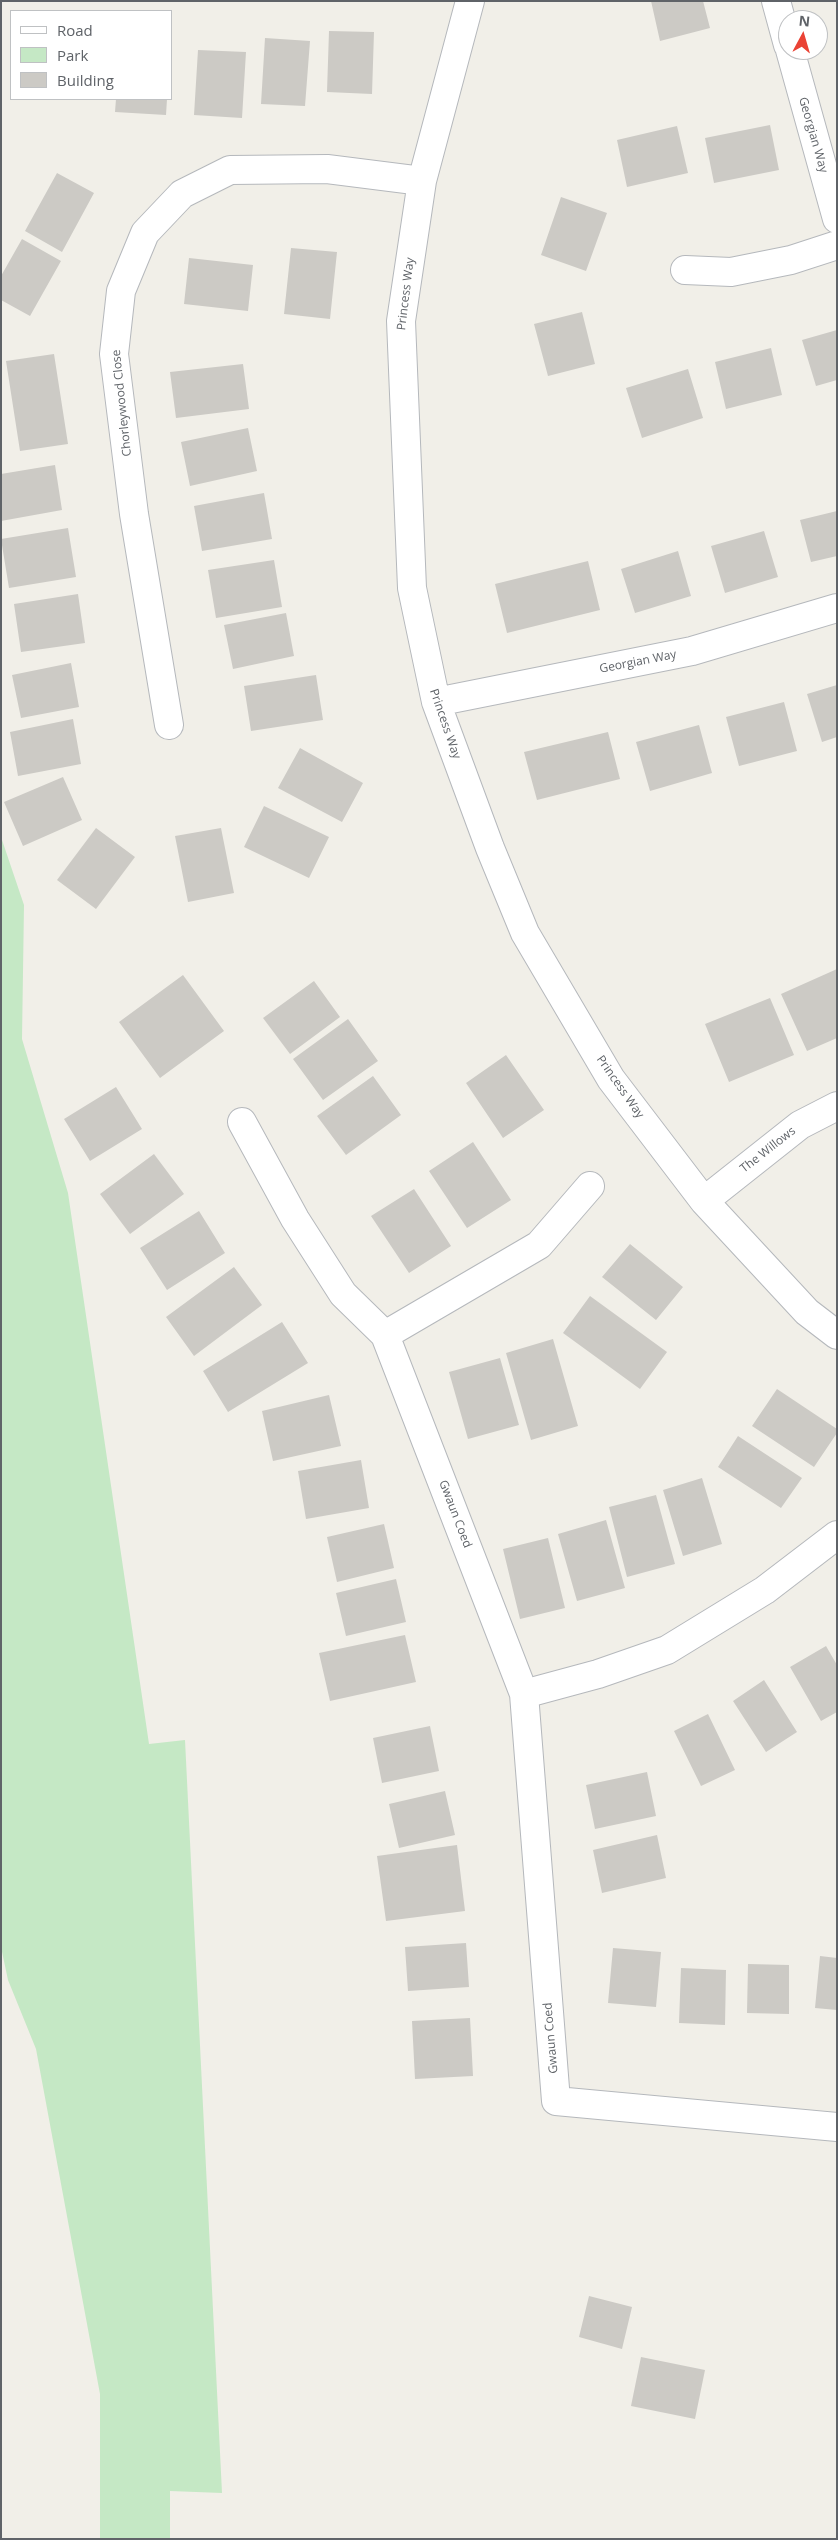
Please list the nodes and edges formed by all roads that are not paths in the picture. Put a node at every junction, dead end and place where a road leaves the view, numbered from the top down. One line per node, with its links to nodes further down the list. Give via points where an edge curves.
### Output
1 (470, 1): 3 (street, Princess Way)
2 (793, 60): 4 (street, Georgian Way)
3 (422, 181): 8 (street, Princess Way, via 401,321 412,588); 9 (street, Chorleywood Close, via 327,169 230,170 182,194 145,233 121,291 114,354 134,514)
4 (837, 219)
5 (837, 245): 6 (street, via 791,260 731,272)
6 (685, 270)
7 (837, 608): 8 (street, Georgian Way, via 692,651)
8 (436, 702): 13 (street, Princess Way, via 490,848 526,933 612,1079)
9 (169, 725)
10 (837, 1106): 13 (street, The Willows, via 800,1125)
11 (242, 1122): 14 (street, Gwaun Coed, via 295,1219 343,1294)
12 (590, 1186): 14 (street, via 539,1245)
13 (704, 1201): 15 (street, Princess Way, via 807,1312)
14 (386, 1334): 17 (street, Gwaun Coed)
15 (837, 1335)
16 (837, 1535): 17 (street, via 765,1590 667,1650 598,1674)
17 (524, 1694): 18 (street, Gwaun Coed, via 556,2101)
18 (837, 2127)

